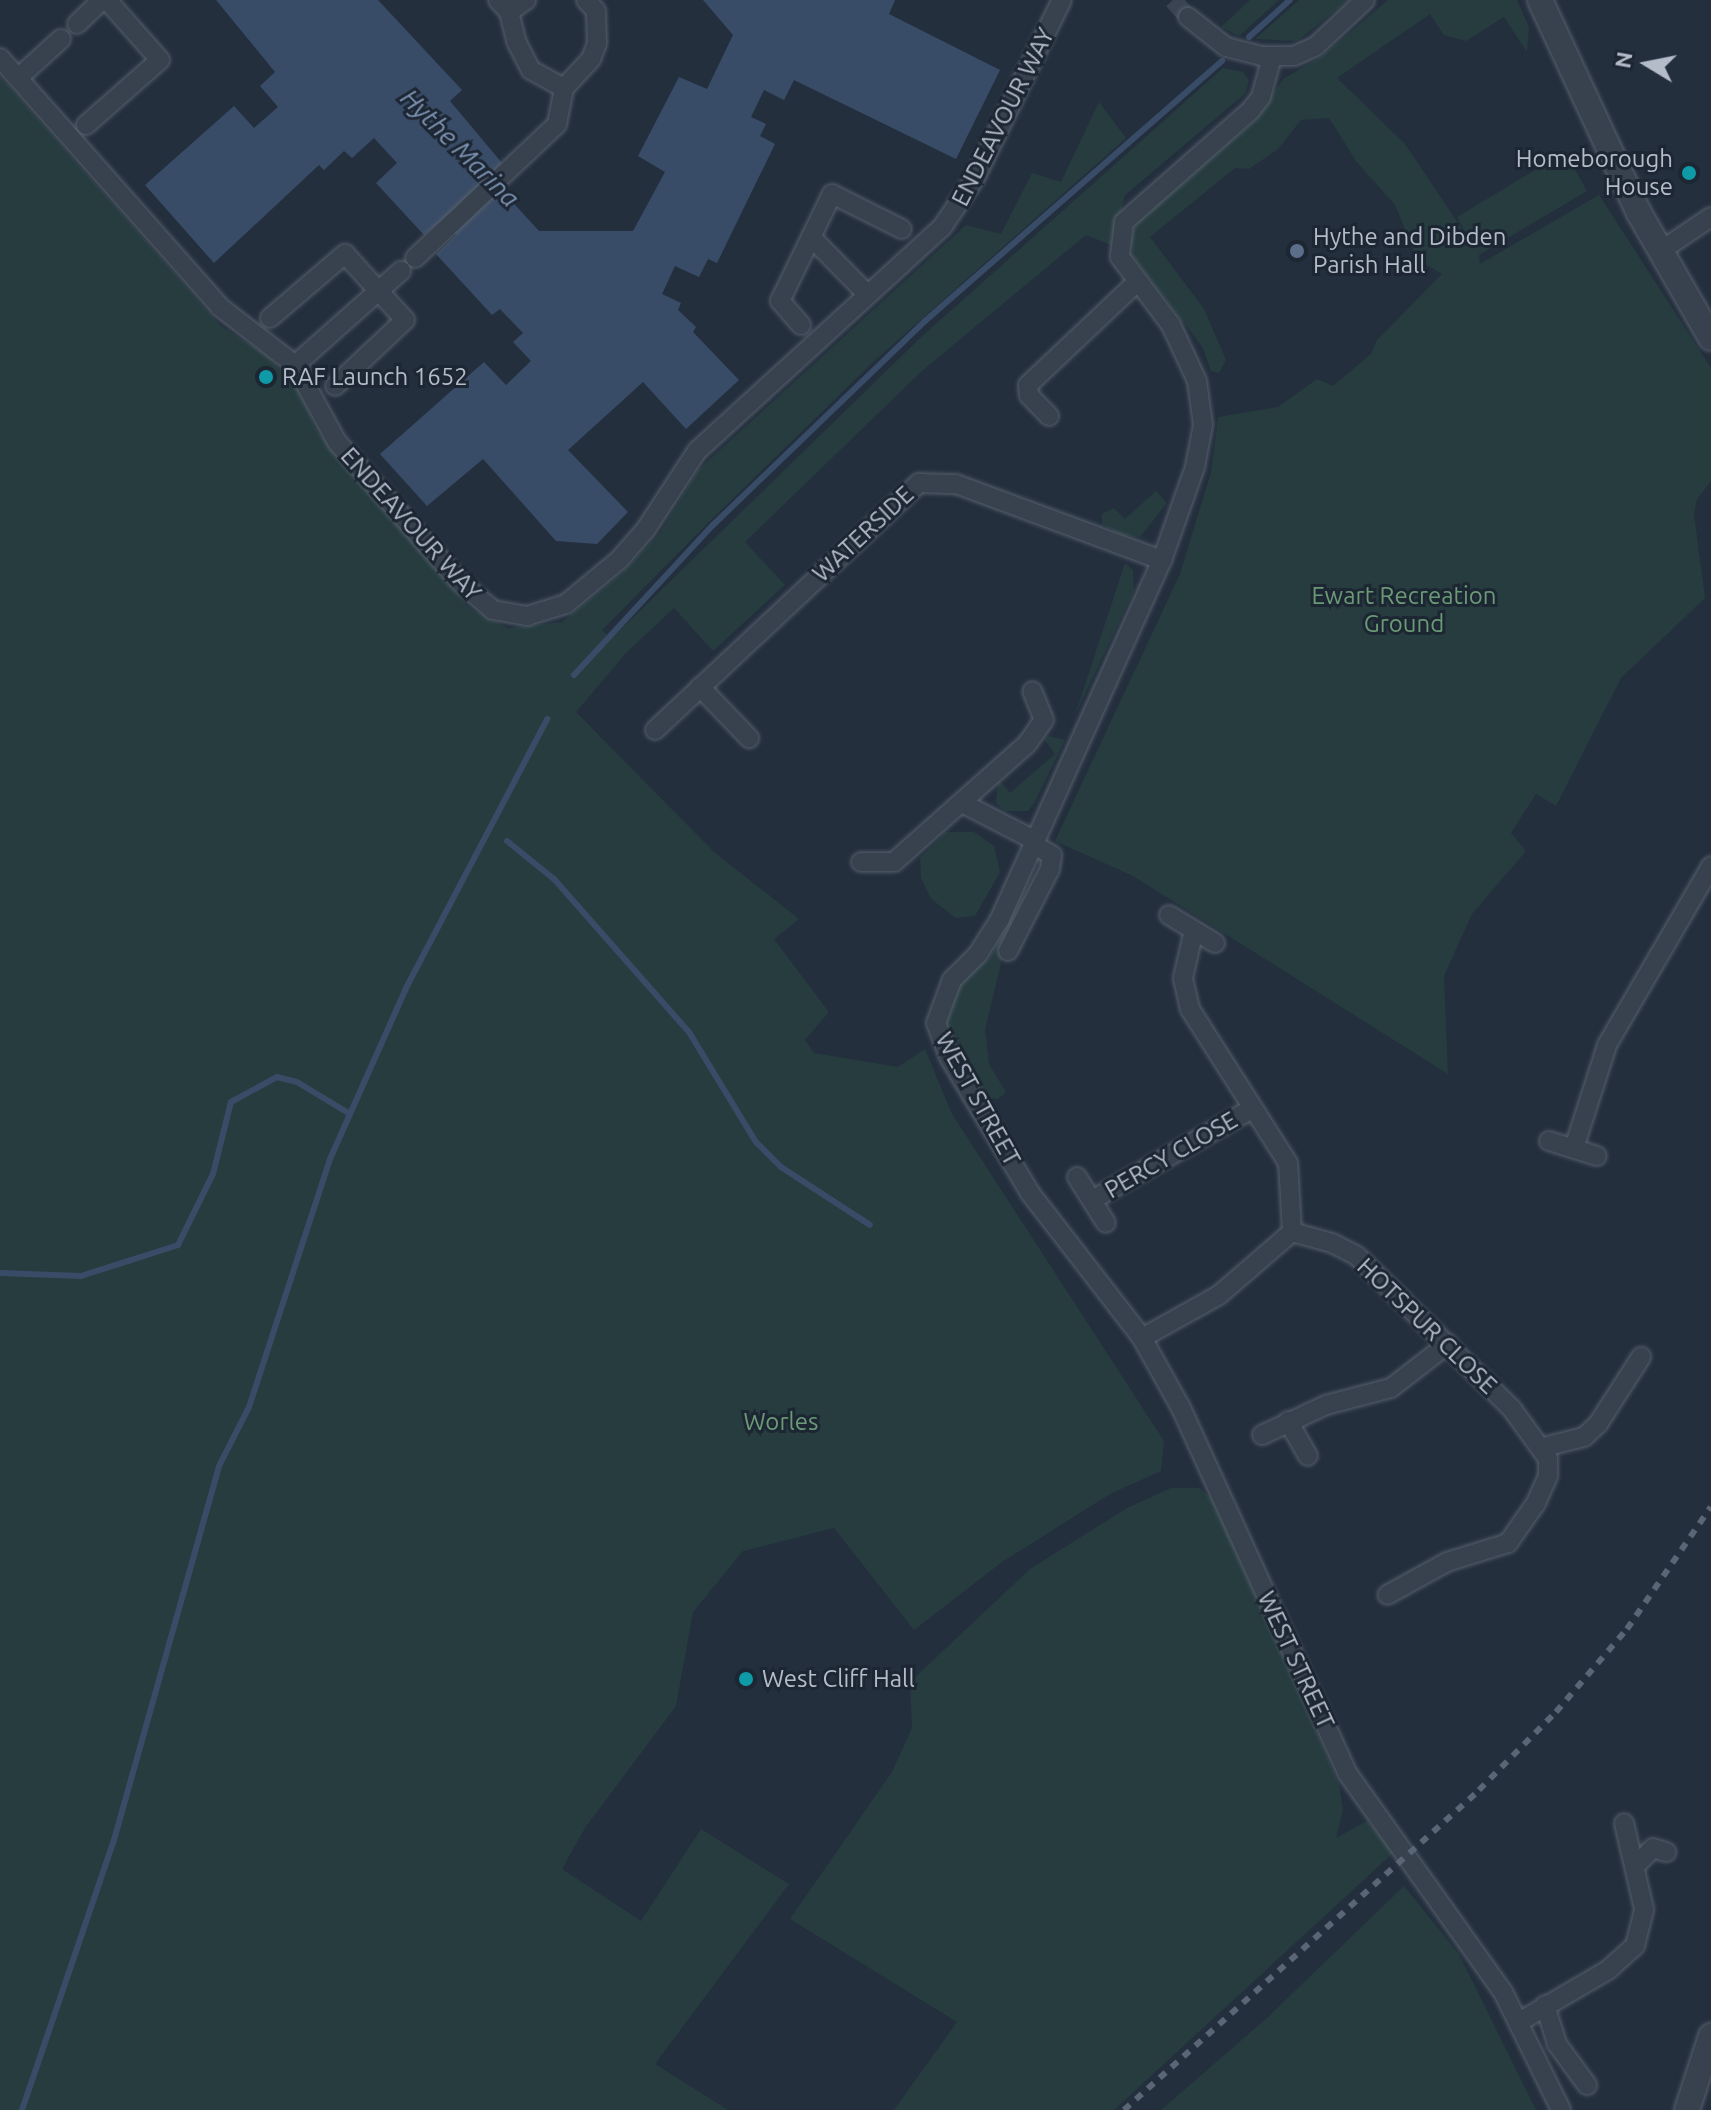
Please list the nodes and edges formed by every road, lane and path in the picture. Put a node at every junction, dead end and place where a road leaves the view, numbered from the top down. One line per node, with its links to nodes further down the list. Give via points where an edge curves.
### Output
1 (105, 0): 9 (street); 15 (street, via 160,60)
2 (526, 0): 7 (street)
3 (586, 0): 14 (street, via 596,11 597,43 579,75)
4 (1062, 0): 22 (street, ENDEAVOUR WAY, via 959,206)
5 (1365, 0): 11 (street, via 1316,46)
6 (1540, 0): 19 (street)
7 (504, 6): 14 (street, via 531,70)
8 (1188, 17): 11 (street, via 1226,47)
9 (77, 24)
10 (61, 39): 13 (street)
11 (1272, 57): 20 (street, WEST STREET, via 1261,97 1250,111 1124,222 1120,257)
12 (0, 58): 13 (street, ENDEAVOUR WAY)
13 (18, 78): 26 (street, ENDEAVOUR WAY, via 220,307)
14 (564, 88): 21 (street, via 557,124)
15 (86, 125)
16 (1711, 217): 19 (street)
17 (902, 229): 18 (street, via 832,194)
18 (811, 237): 22 (street); 24 (street, via 780,301)
19 (1659, 252): 25 (street)
20 (1137, 282): 28 (street, via 1028,385 1029,395); 29 (street, WEST STREET, via 1185,349 1203,425 1183,512)
21 (378, 291): 23 (street, via 345,254); 26 (street); 27 (street, via 405,320)
22 (867, 294): 26 (street, ENDEAVOUR WAY, via 697,451 619,560 566,604 543,615 493,610 460,582 337,442)
23 (270, 318)
24 (801, 325)
25 (1711, 338)
26 (295, 365)
27 (335, 386)
28 (1049, 416)
29 (1162, 560): 30 (street, WATERSIDE, via 956,484 919,483); 35 (street, WEST STREET)
30 (700, 687): 32 (street, WATERSIDE); 33 (street)
31 (1032, 691): 34 (street, via 1044,720 1038,732)
32 (655, 730)
33 (749, 738)
34 (962, 803): 35 (street); 36 (street, via 894,862)
35 (1035, 843): 41 (street, via 1052,855 1050,869); 50 (street, WEST STREET, via 1000,919 978,954 952,980 936,1023 949,1057 1030,1193)
36 (861, 862)
37 (1711, 866): 44 (street, via 1607,1045)
38 (1169, 915): 39 (street)
39 (1194, 930): 40 (street); 42 (street, via 1183,978 1190,1009)
40 (1215, 943)
41 (1008, 951)
42 (1250, 1110): 47 (street, PERCY CLOSE); 49 (street, via 1288,1163)
43 (1549, 1141): 44 (street)
44 (1574, 1148): 45 (street)
45 (1597, 1156)
46 (1077, 1177): 47 (street, PERCY CLOSE)
47 (1092, 1200): 48 (street, PERCY CLOSE)
48 (1106, 1223)
49 (1292, 1232): 50 (street, via 1219,1295); 51 (street, HOTSPUR CLOSE, via 1357,1256)
50 (1142, 1338): 62 (street, WEST STREET, via 1181,1408 1348,1774)
51 (1448, 1344): 53 (street, via 1391,1388); 55 (street, HOTSPUR CLOSE)
52 (1641, 1357): 55 (street, via 1584,1437)
53 (1288, 1421): 54 (street); 56 (street)
54 (1262, 1435)
55 (1544, 1447): 57 (street, via 1548,1476 1520,1532 1508,1543 1447,1562)
56 (1308, 1456)
57 (1387, 1595)
58 (1624, 1823): 60 (street)
59 (1666, 1852): 60 (street, via 1653,1848)
60 (1635, 1866): 61 (street, via 1644,1909 1635,1946 1608,1970)
61 (1545, 2005): 62 (street); 64 (street, via 1557,2044 1571,2070)
62 (1519, 2022): 65 (street, WEST STREET)
63 (1711, 2036): 66 (street)
64 (1587, 2085)
65 (1561, 2110)
66 (1687, 2110)

